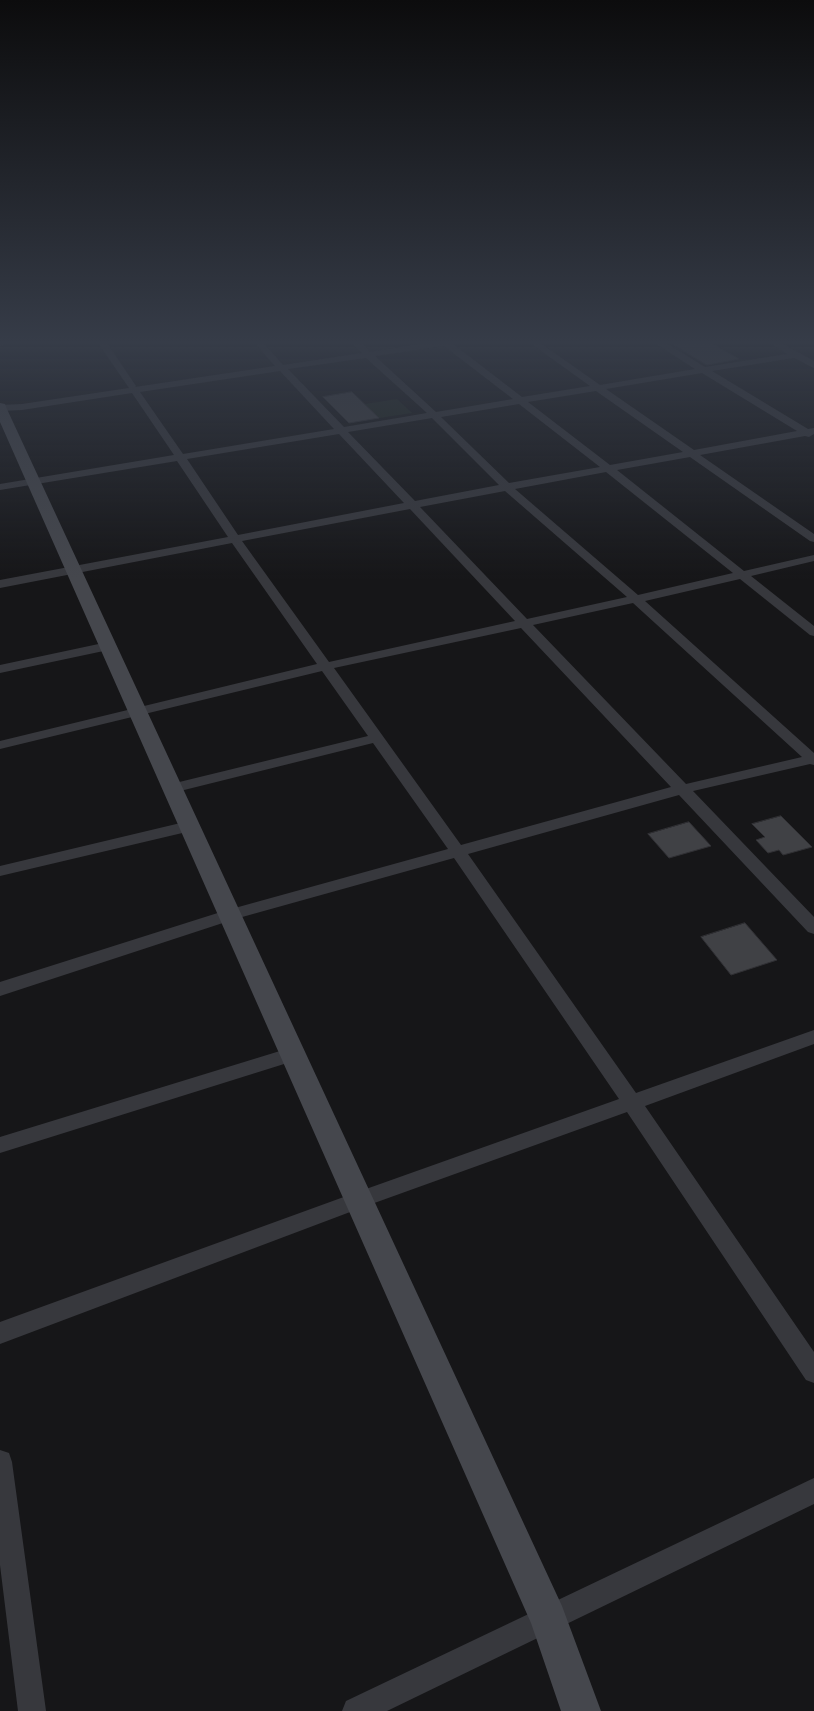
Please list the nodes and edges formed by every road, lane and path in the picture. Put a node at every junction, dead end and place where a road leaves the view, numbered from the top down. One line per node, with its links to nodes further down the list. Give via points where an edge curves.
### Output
1 (5, 420): 14 (street)
2 (155, 420): 12 (street)
3 (330, 420): 9 (street)
4 (399, 420): 9 (street)
5 (439, 420): 16 (street)
6 (545, 420): 13 (street)
7 (644, 420): 11 (street)
8 (789, 420): 10 (street)
9 (340, 430): 12 (street); 17 (street)
10 (811, 433): 11 (street)
11 (692, 454): 13 (street); 19 (street)
12 (181, 456): 14 (street); 18 (street)
13 (608, 469): 16 (street); 22 (street)
14 (33, 481): 15 (street); 21 (street)
15 (0, 487)
16 (507, 487): 17 (street); 24 (street)
17 (413, 506): 18 (street); 25 (street)
18 (236, 539): 21 (street); 28 (street)
19 (814, 539)
20 (814, 558): 22 (street)
21 (74, 570): 23 (street); 27 (street)
22 (741, 574): 24 (street); 26 (street)
23 (0, 584)
24 (636, 599): 25 (street); 33 (street)
25 (524, 622): 28 (street); 35 (street)
26 (814, 632)
27 (108, 646): 29 (street); 30 (street)
28 (327, 666): 30 (street); 31 (street)
29 (0, 669)
30 (138, 712): 32 (street); 34 (street)
31 (377, 738): 34 (street); 37 (street)
32 (0, 745)
33 (813, 760): 35 (street)
34 (172, 788): 36 (street)
35 (682, 789): 37 (street); 40 (street)
36 (190, 826): 38 (street); 39 (street)
37 (459, 852): 39 (street); 44 (street)
38 (0, 871)
39 (230, 915): 41 (street); 43 (street)
40 (814, 928)
41 (0, 989)
42 (814, 1037): 44 (street)
43 (293, 1054): 45 (street); 46 (street)
44 (632, 1102): 46 (street); 48 (street)
45 (0, 1144)
46 (359, 1200): 47 (street); 51 (street)
47 (0, 1332)
48 (814, 1372)
49 (0, 1462): 52 (street)
50 (814, 1492): 51 (street)
51 (549, 1619): 53 (street); 54 (street)
52 (32, 1711)
53 (356, 1711)
54 (581, 1711)

